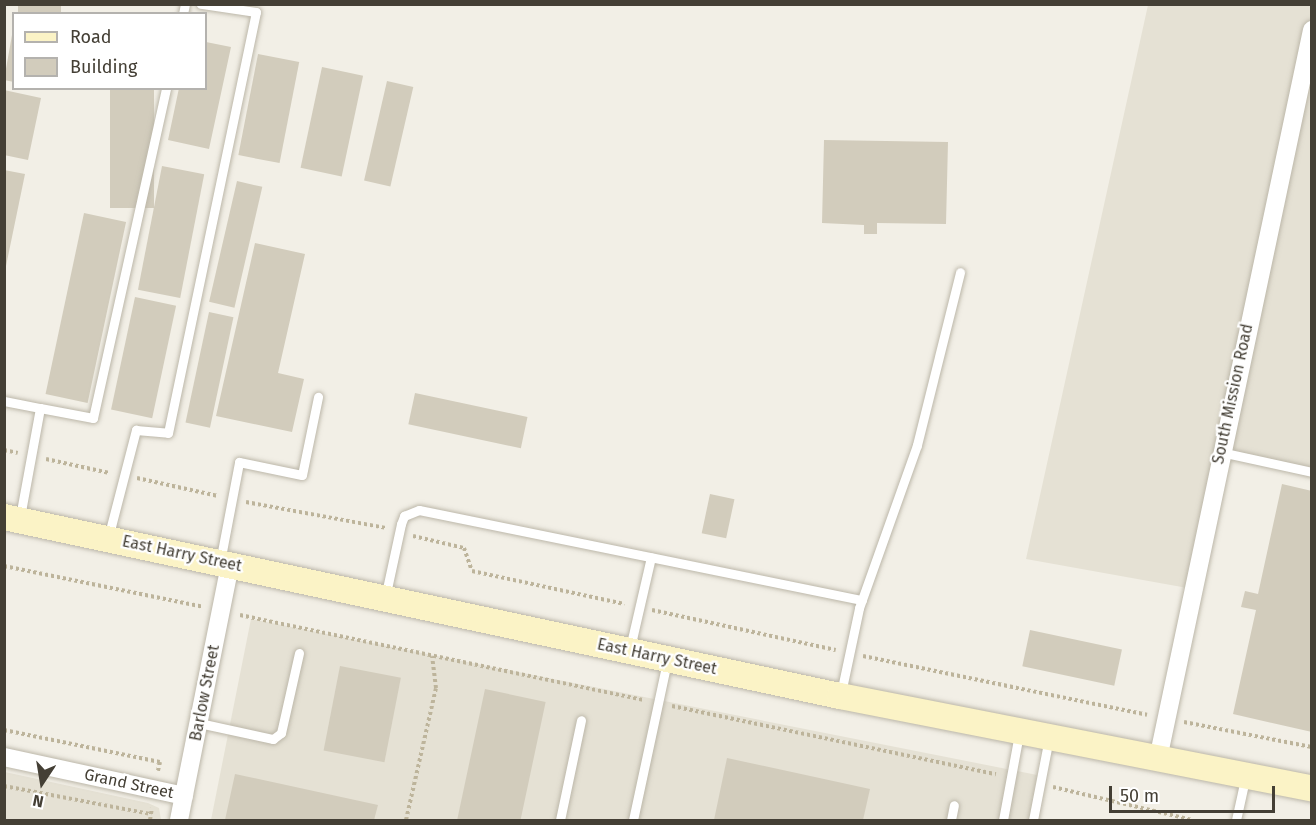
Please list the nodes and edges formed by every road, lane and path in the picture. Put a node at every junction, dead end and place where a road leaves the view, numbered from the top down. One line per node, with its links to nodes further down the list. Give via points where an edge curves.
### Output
1 (201, 4): 11 (lane, via 256,12 168,433 136,430)
2 (1311, 30): 8 (street, South Mission Road)
3 (166, 90): 7 (lane, via 93,418)
4 (960, 272): 16 (lane, via 917,445)
5 (318, 397): 13 (lane, via 302,475 239,462)
6 (4, 401): 7 (lane)
7 (40, 408): 10 (lane)
8 (1221, 452): 9 (lane); 29 (street, South Mission Road)
9 (1311, 472)
10 (12, 518): 11 (main road, East Harry Street)
11 (108, 538): 13 (main road, East Harry Street)
12 (651, 557): 15 (lane, via 419,510 404,516); 16 (lane); 18 (lane)
13 (225, 563): 15 (main road, East Harry Street); 17 (street, Barlow Street)
14 (4, 566): 17 (path)
15 (385, 598): 18 (main road, East Harry Street)
16 (862, 600): 22 (lane)
17 (221, 611): 20 (path); 25 (street, Barlow Street)
18 (630, 651): 21 (main road, East Harry Street)
19 (299, 653): 25 (lane, via 281,733 273,739)
20 (432, 656): 23 (path); 39 (path, via 436,688)
21 (667, 659): 22 (main road, East Harry Street); 23 (lane)
22 (840, 696): 26 (main road, East Harry Street)
23 (658, 703): 31 (path); 41 (lane)
24 (581, 720): 40 (lane)
25 (199, 723): 35 (street, Barlow Street)
26 (1019, 732): 27 (main road, East Harry Street); 31 (lane)
27 (1049, 738): 29 (main road, East Harry Street); 32 (lane)
28 (4, 757): 35 (street, Grand Street)
29 (1158, 759): 30 (main road, East Harry Street)
30 (1245, 776): 34 (main road, East Harry Street); 46 (lane)
31 (1011, 778): 43 (lane)
32 (1040, 784): 44 (lane); 45 (path)
33 (4, 786): 37 (path)
34 (1311, 789)
35 (184, 796): 38 (street, Barlow Street)
36 (954, 805): 42 (lane)
37 (151, 814)
38 (179, 820)
39 (406, 820)
40 (560, 820)
41 (633, 820)
42 (951, 820)
43 (1003, 820)
44 (1033, 820)
45 (1193, 820)
46 (1236, 820)

